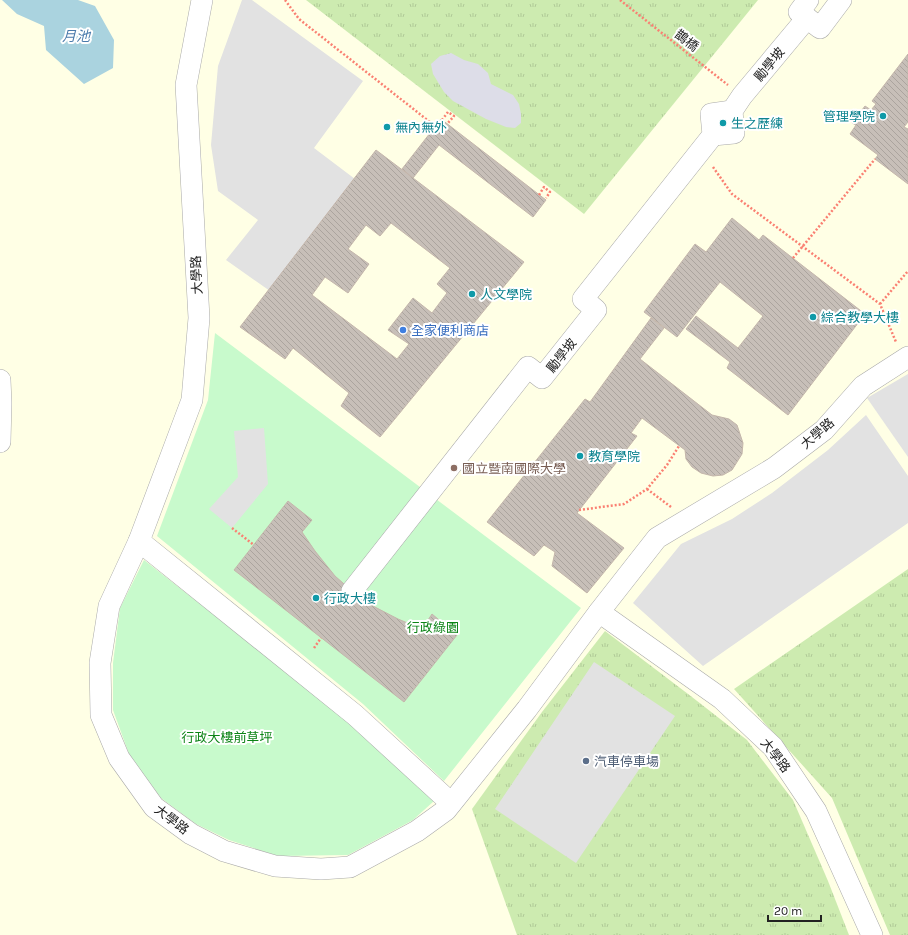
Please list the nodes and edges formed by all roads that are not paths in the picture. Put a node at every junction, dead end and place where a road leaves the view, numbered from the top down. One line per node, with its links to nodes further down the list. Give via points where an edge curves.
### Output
1 (202, 0): 7 (street, 大學路, via 186,85 199,318 192,400)
2 (841, 0): 3 (street, 勵學坡, via 820,28)
3 (807, 9): 8 (street, 勵學坡, via 737,104 734,133 706,142 582,299 596,310 542,378 528,368)
4 (906, 359): 9 (street, 大學路, via 863,386 824,430 774,468 657,538)
5 (0, 380): 6 (street)
6 (0, 442)
7 (139, 541): 10 (street, via 355,714); 10 (street, 大學路, via 109,606 100,663 102,715 118,758 154,807 191,834 224,851 275,866 321,869 350,867 417,831 446,810)
8 (352, 591)
9 (599, 612): 10 (street, 大學路, via 527,709); 11 (street, 大學路, via 722,699 773,747 816,811)
10 (451, 803)
11 (872, 935)

